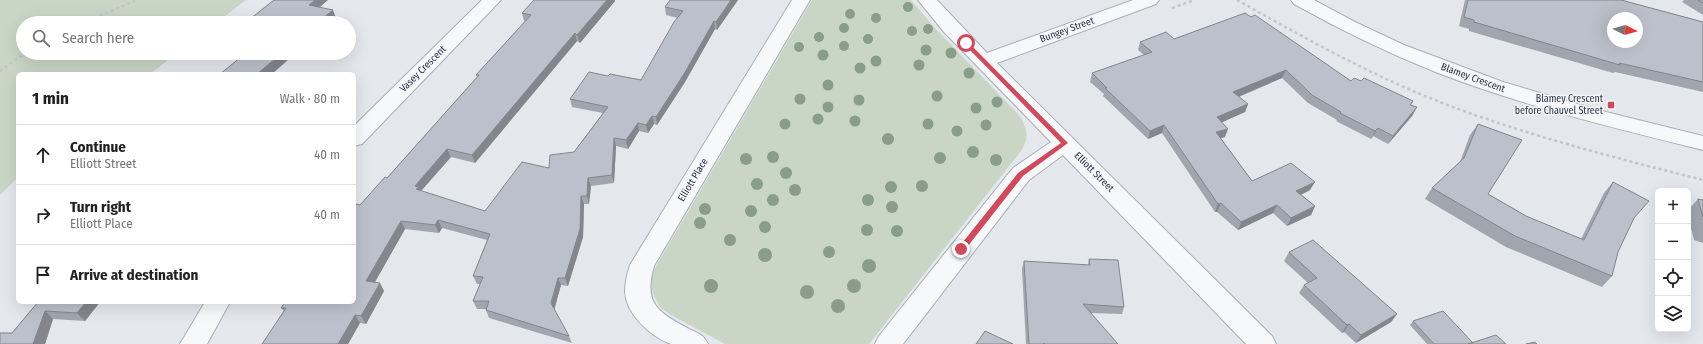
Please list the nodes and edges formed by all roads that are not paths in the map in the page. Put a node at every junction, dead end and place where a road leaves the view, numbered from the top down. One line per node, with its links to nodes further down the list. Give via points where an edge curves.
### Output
1 (492, 0): 7 (street, Vasey Crescent)
2 (801, 0): 12 (street, Elliott Place, via 642,265 637,278 636,294 648,315)
3 (927, 0): 6 (street, Elliott Street)
4 (1150, 0): 6 (street, Bungey Street)
5 (1300, 0): 9 (street, Blamey Crescent, via 1398,49 1481,82 1569,110)
6 (983, 61): 8 (street, Elliott Street)
7 (356, 137)
8 (1065, 143): 13 (street, via 1021,174); 14 (street, Elliott Street)
9 (1703, 143)
10 (217, 304): 11 (street)
11 (193, 344)
12 (695, 344)
13 (888, 344)
14 (1263, 344)

